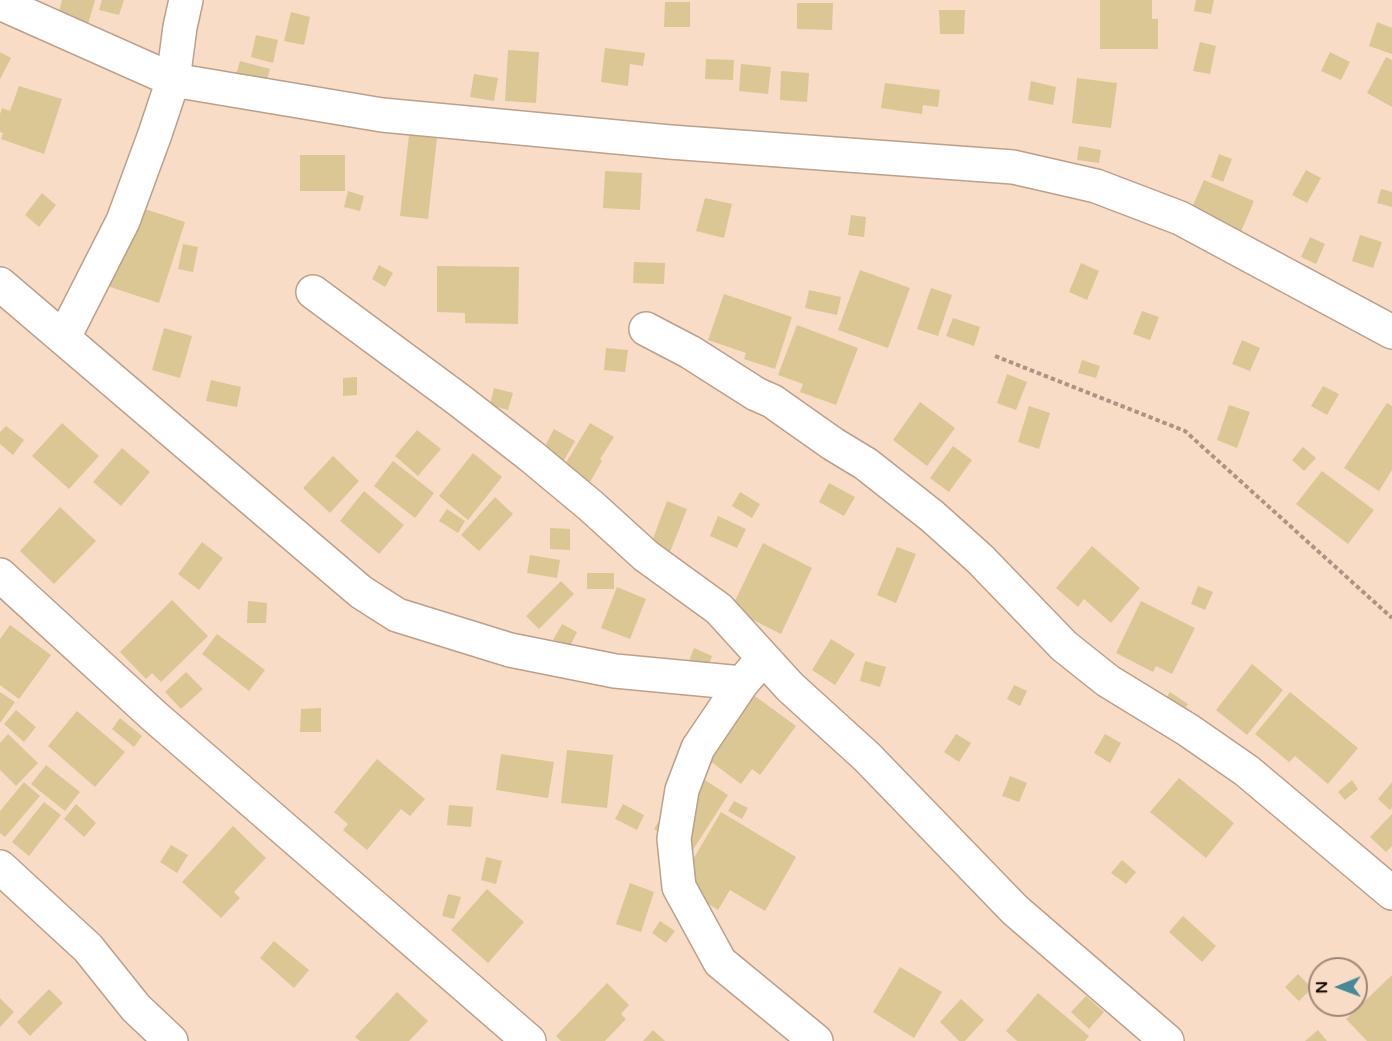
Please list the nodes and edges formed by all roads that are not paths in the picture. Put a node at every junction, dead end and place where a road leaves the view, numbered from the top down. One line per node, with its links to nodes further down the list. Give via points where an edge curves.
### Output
1 (186, 0): 3 (street)
2 (0, 3): 3 (street)
3 (173, 80): 7 (street, via 382,115 670,142 1013,167 1096,186 1180,218); 8 (street, via 123,220)
4 (0, 284): 8 (street)
5 (313, 292): 10 (street, via 531,456 646,556 719,609)
6 (646, 329): 13 (street, via 772,401 866,464 980,559 1064,646 1108,681 1247,771)
7 (1392, 332)
8 (64, 337): 11 (street, via 360,592 397,615 510,650 615,671)
9 (0, 575): 15 (street, via 154,716)
10 (764, 658): 11 (street); 17 (street, via 1015,910)
11 (742, 683): 16 (street, via 698,748 682,790 674,839 680,887 720,962)
12 (0, 867): 14 (street, via 88,948 136,1008)
13 (1392, 892)
14 (171, 1041)
15 (529, 1041)
16 (816, 1041)
17 (1167, 1041)

